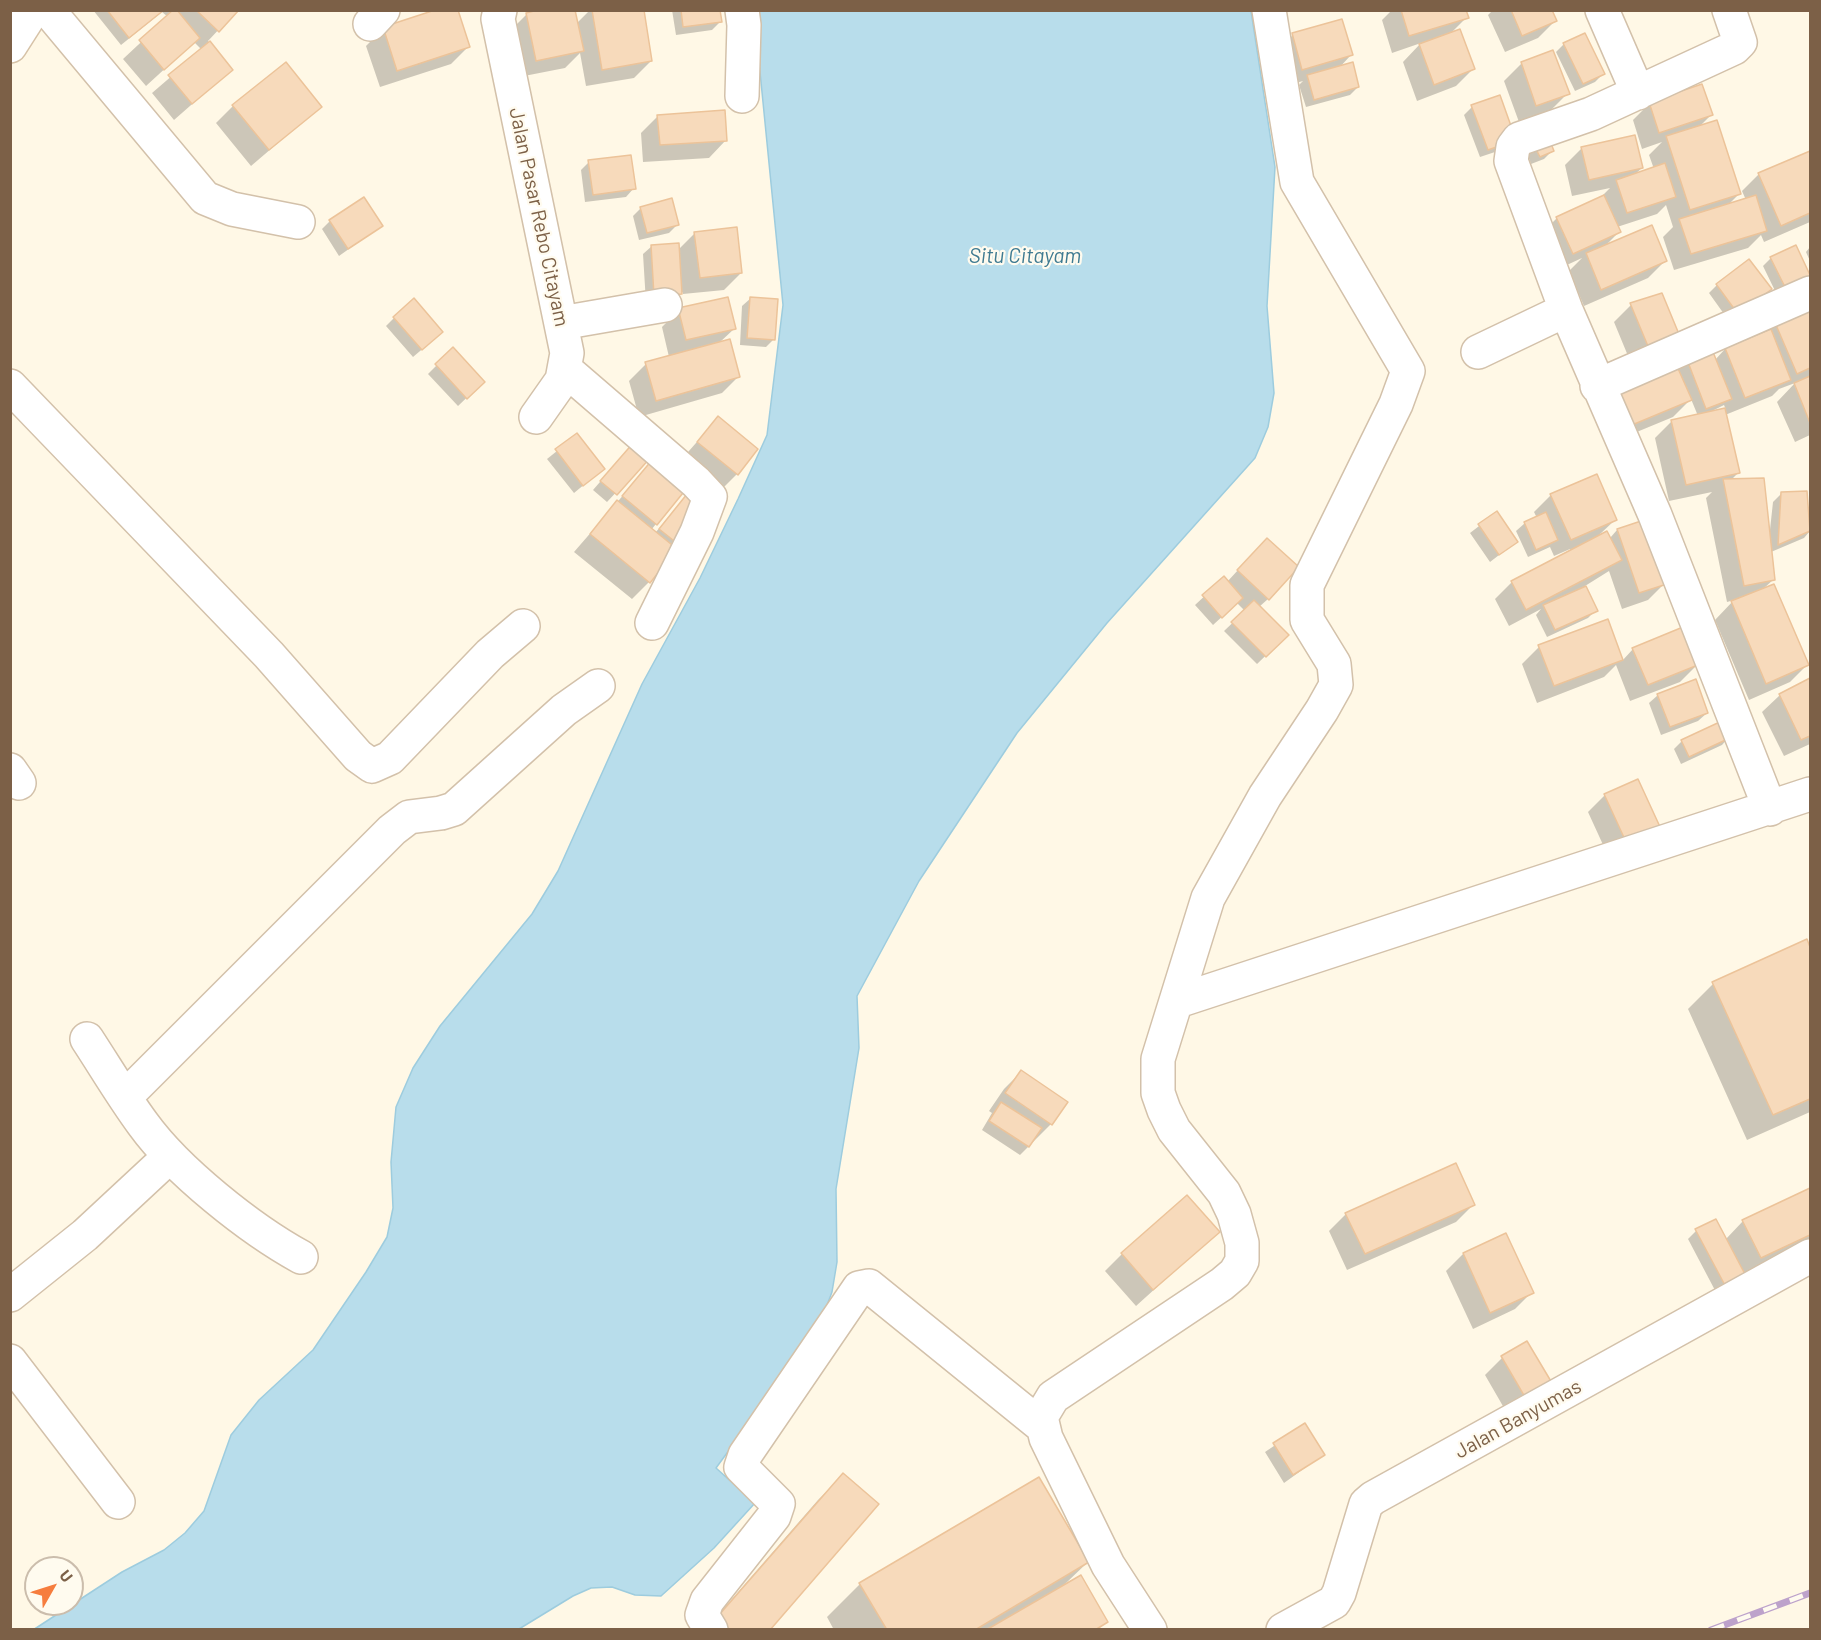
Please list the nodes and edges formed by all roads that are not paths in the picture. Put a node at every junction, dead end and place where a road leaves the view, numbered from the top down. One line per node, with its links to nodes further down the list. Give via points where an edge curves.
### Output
1 (33, 10): 8 (street)
2 (48, 10): 11 (street, via 205,198 232,209)
3 (742, 10): 10 (street)
4 (1269, 10): 26 (street, via 1297,182 1408,371 1396,404 1307,585 1307,620 1334,664 1336,685 1265,796 1208,898)
5 (1602, 10): 9 (street)
6 (1729, 10): 9 (street, via 1739,36 1738,45)
7 (492, 13): 15 (street, Jalan Pasar Rebo Citayam)
8 (10, 46)
9 (1638, 93): 14 (street, via 1550,130 1524,136 1513,147 1513,169)
10 (742, 96)
11 (298, 222)
12 (1810, 293): 19 (street)
13 (665, 305): 15 (street)
14 (1566, 310): 16 (street); 19 (street)
15 (561, 323): 17 (street, Jalan Pasar Rebo Citayam)
16 (1478, 352)
17 (566, 370): 20 (street); 21 (street, via 710,497)
18 (10, 386): 22 (street, via 269,655 358,756 372,766 390,758 490,654)
19 (1597, 386): 25 (street, via 1655,515)
20 (536, 417)
21 (652, 622)
22 (523, 626)
23 (598, 686): 28 (street, via 564,710 454,809 409,817 392,830)
24 (1810, 794): 25 (street)
25 (1770, 809): 26 (street)
26 (1178, 1001): 34 (street, via 1158,1059 1158,1093 1174,1130 1224,1193 1242,1243 1242,1262 1222,1284 1053,1397 1041,1417)
27 (87, 1039): 28 (street)
28 (125, 1097): 29 (street)
29 (170, 1156): 31 (street, via 266,1238); 32 (street, via 85,1235)
30 (1810, 1256): 38 (street, Jalan Banyumas, via 1373,1498 1366,1504 1334,1602)
31 (301, 1257)
32 (10, 1294)
33 (10, 1360): 35 (street)
34 (1043, 1427): 36 (street, via 868,1286 860,1288 745,1455 741,1467 778,1504 774,1516 707,1601 702,1615); 37 (street, via 1108,1565)
35 (118, 1502)
36 (711, 1629)
37 (1150, 1629)
38 (1283, 1629)

